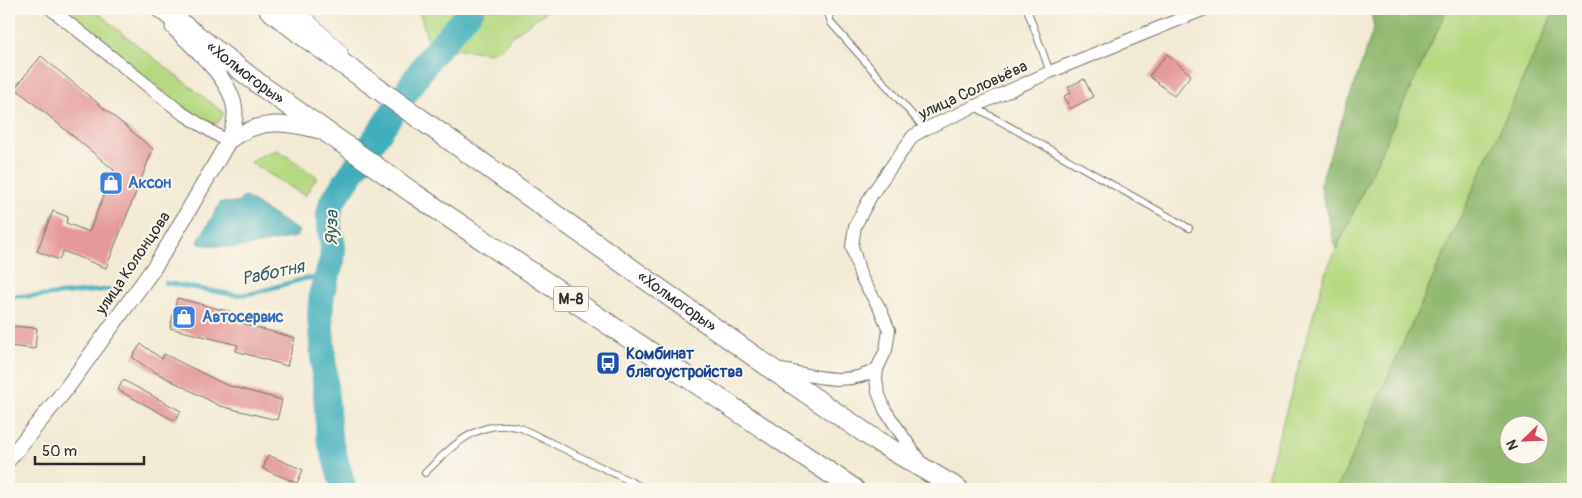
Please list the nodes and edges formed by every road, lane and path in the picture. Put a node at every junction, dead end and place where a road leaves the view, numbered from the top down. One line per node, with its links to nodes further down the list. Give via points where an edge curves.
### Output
1 (51, 9): 14 (street, via 182,113)
2 (155, 9): 14 (street, via 224,82 235,115)
3 (162, 9): 13 (highway, «Холмогоры» / М-8)
4 (269, 9): 10 (highway)
5 (293, 9): 10 (main road)
6 (828, 9): 12 (lane, via 831,23)
7 (1027, 9): 9 (lane)
8 (1205, 9): 9 (street, улица Соловьёва)
9 (1050, 72): 11 (street, улица Соловьёва)
10 (368, 81): 16 (highway, «Холмогоры»)
11 (974, 107): 12 (street, улица Соловьёва); 15 (lane)
12 (925, 128): 17 (street, улица Соловьёва, via 913,136 872,194 852,235 861,278 889,330 886,350)
13 (330, 134): 14 (street, улица Колонцова, via 288,124 264,124 239,133); 22 (highway, М-8)
14 (228, 142): 18 (street, улица Колонцова, via 157,263 66,389)
15 (1189, 228)
16 (770, 368): 17 (street, via 849,380); 19 (highway, «Холмогоры»)
17 (876, 369): 19 (street, via 878,392 885,410)
18 (9, 459)
19 (927, 471): 23 (highway, «Холмогоры»)
20 (425, 473): 21 (lane, via 451,446 464,438 488,427 509,425)
21 (646, 489)
22 (854, 489)
23 (958, 489)

